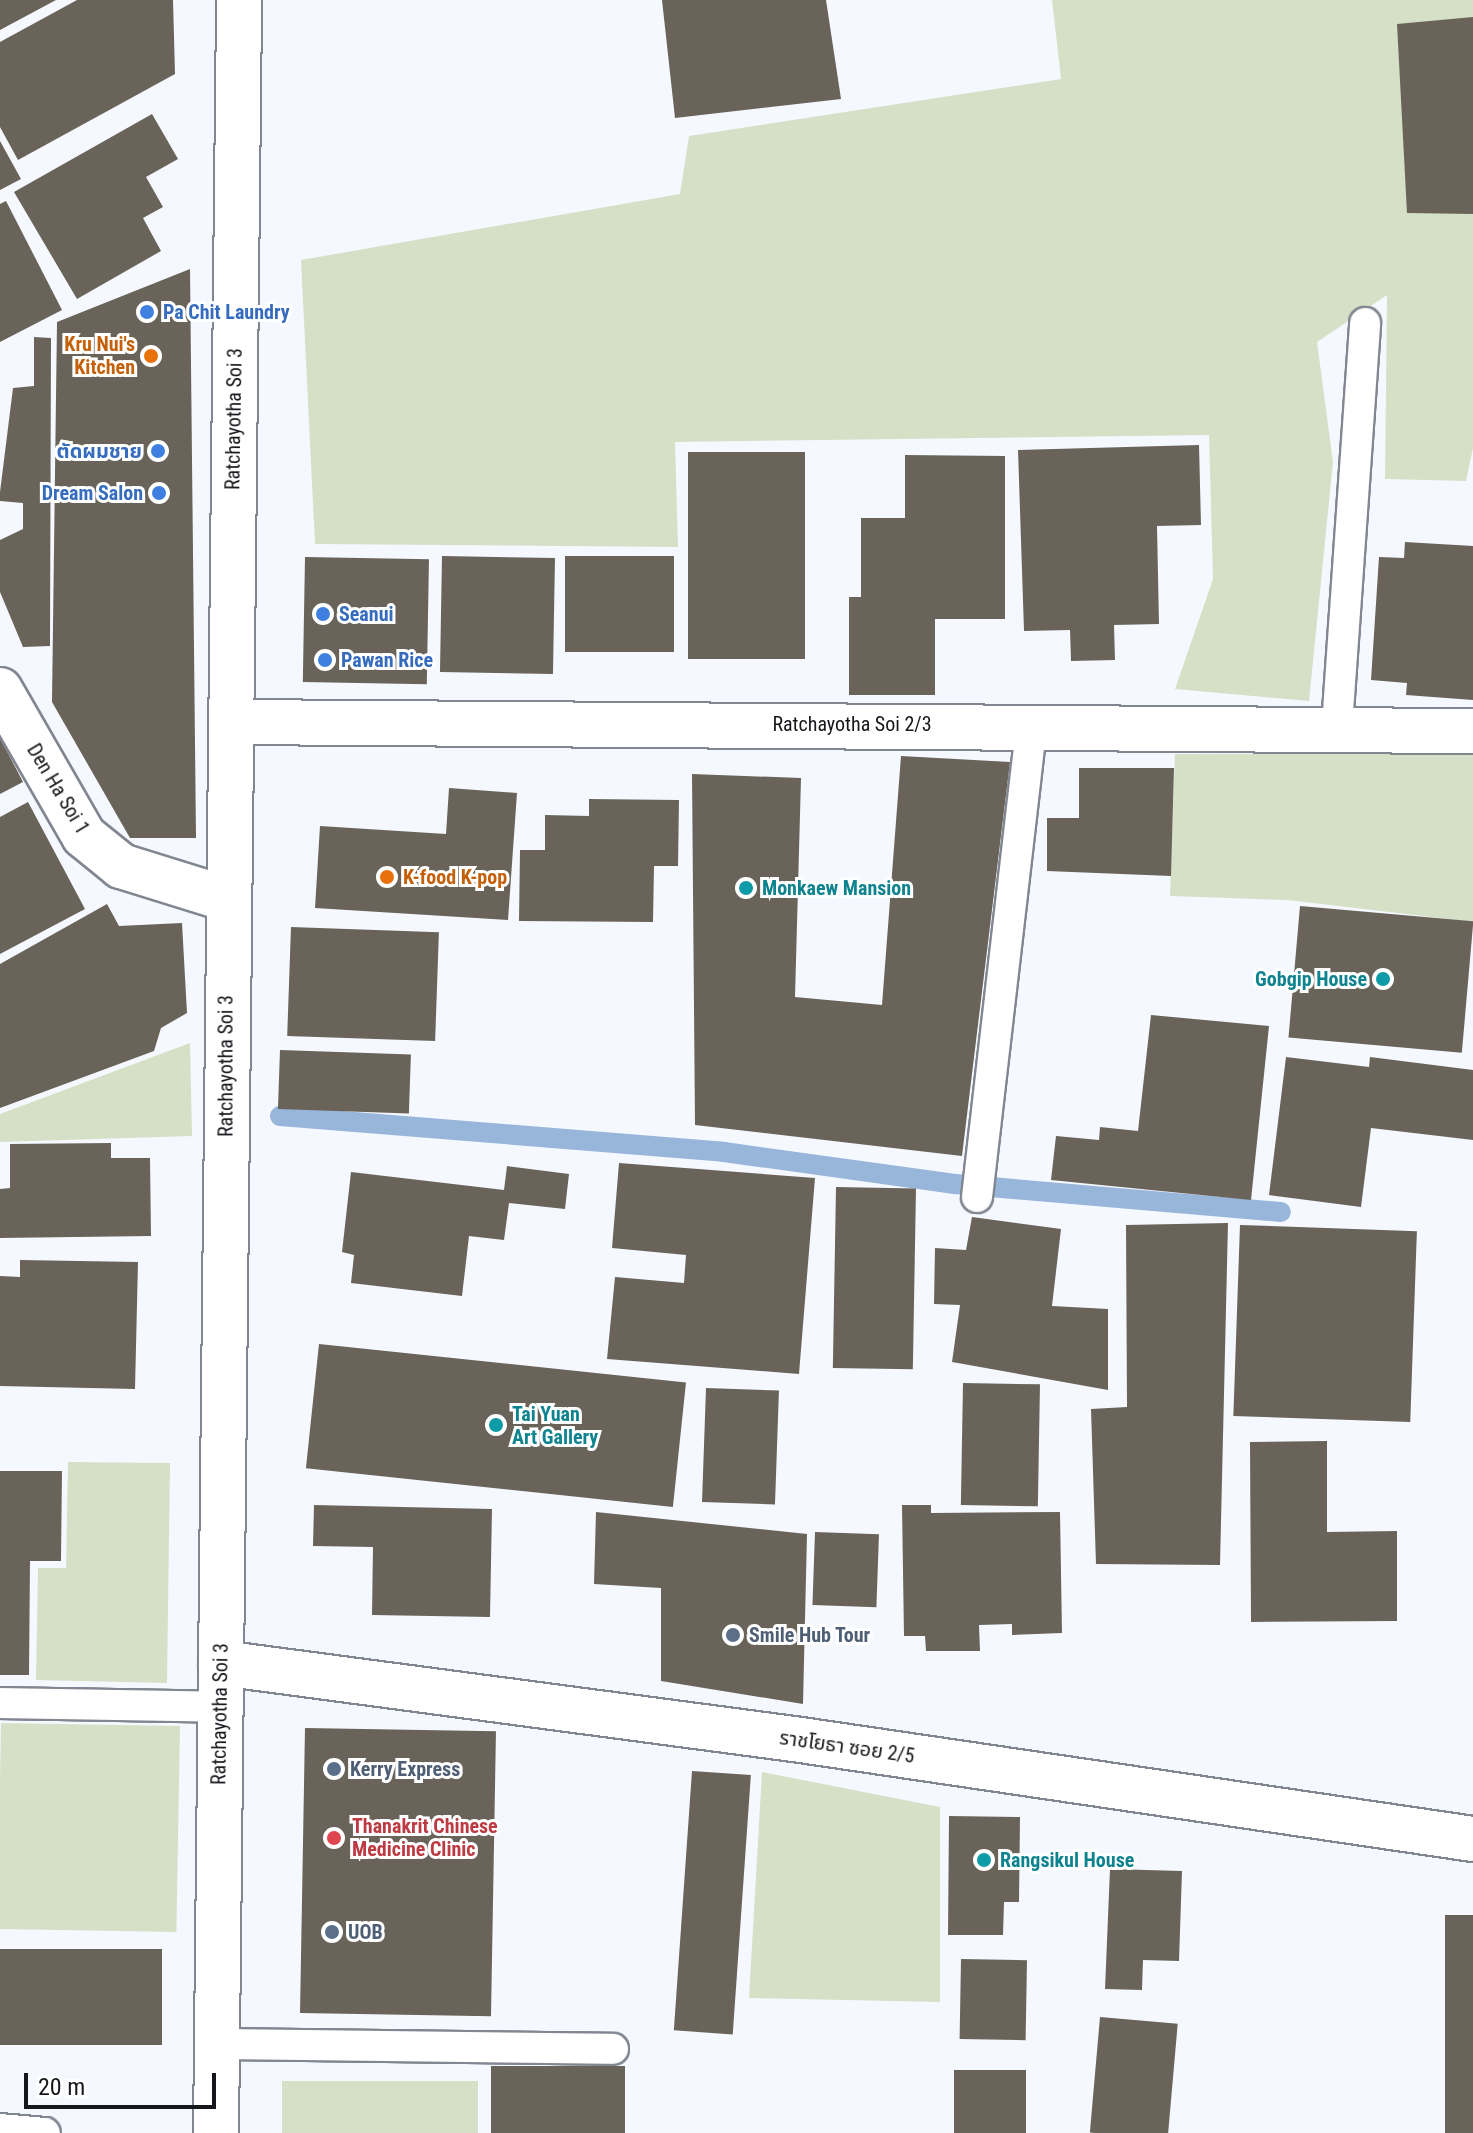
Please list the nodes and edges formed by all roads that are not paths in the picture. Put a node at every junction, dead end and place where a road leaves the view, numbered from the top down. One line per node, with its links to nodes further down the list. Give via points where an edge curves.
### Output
1 (239, 0): 4 (street, Ratchayotha Soi 3)
2 (1365, 323): 6 (lane)
3 (0, 690): 8 (street, Den Ha Soi 1, via 84,836 121,866)
4 (231, 722): 5 (street, Ratchayotha Soi 2/3); 8 (street, Ratchayotha Soi 3)
5 (1032, 725): 6 (street, Ratchayotha Soi 2/3); 9 (lane)
6 (1337, 726): 7 (street, Ratchayotha Soi 2/3)
7 (1473, 731)
8 (227, 899): 10 (street, Ratchayotha Soi 3)
9 (977, 1197)
10 (221, 1663): 12 (street, Ratchayotha Soi 3); 13 (street, ราชโยธา ซอย 2/5, via 794,1739)
11 (0, 1703): 12 (lane)
12 (220, 1707): 14 (street, Ratchayotha Soi 3)
13 (1473, 1839)
14 (217, 2044): 15 (lane); 18 (street, Ratchayotha Soi 3)
15 (613, 2049)
16 (0, 2129): 17 (lane)
17 (45, 2133)
18 (216, 2133)

